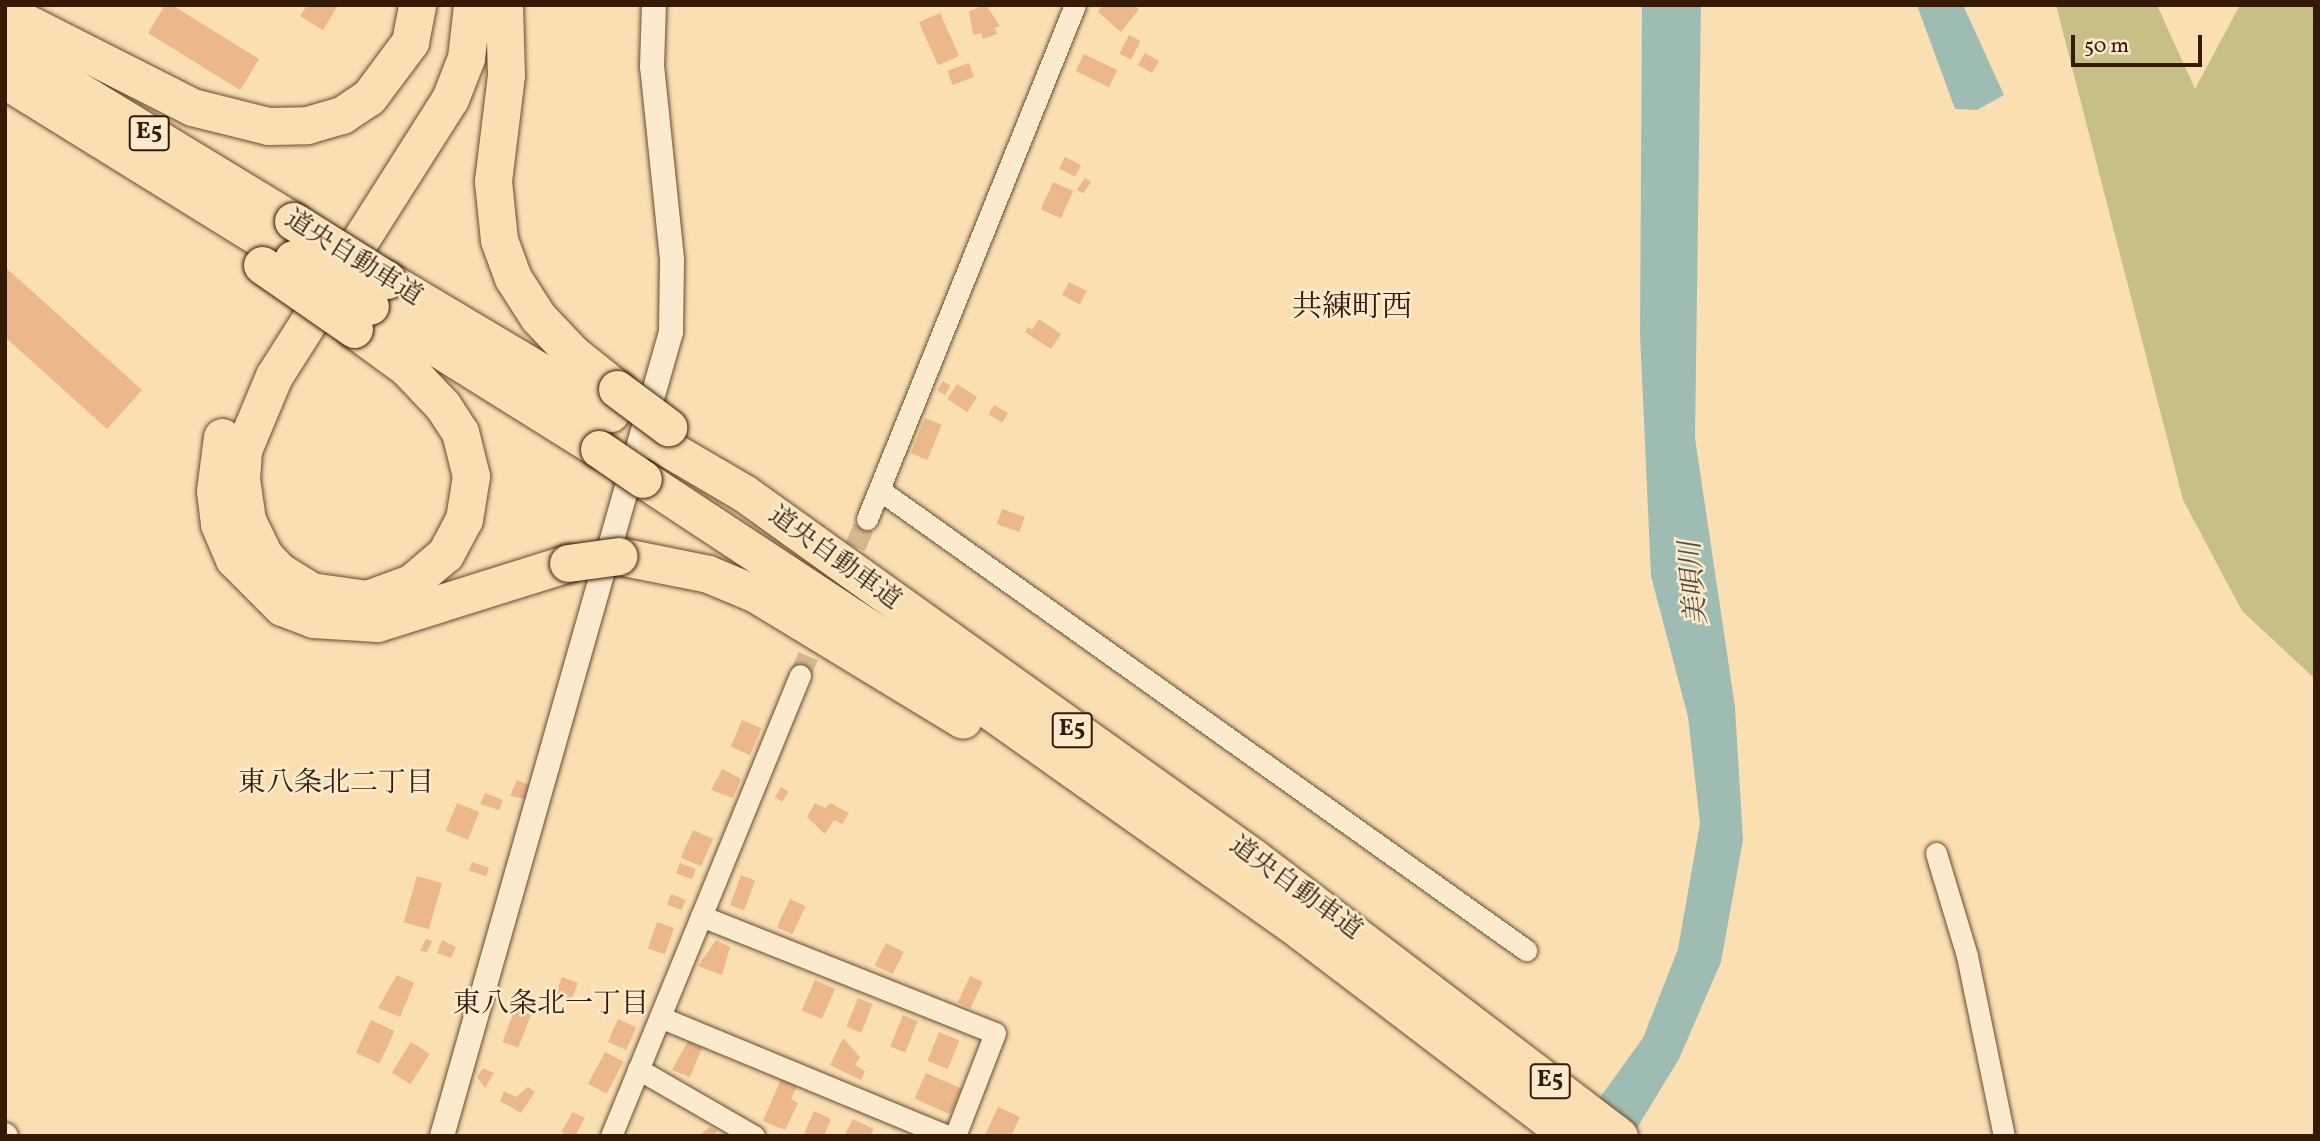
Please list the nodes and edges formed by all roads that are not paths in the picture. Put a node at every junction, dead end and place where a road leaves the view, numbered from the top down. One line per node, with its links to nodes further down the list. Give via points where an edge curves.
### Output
1 (417, 5): 7 (highway, via 410,42 369,97 342,115 307,125 268,126 192,107)
2 (447, 5): 18 (highway, bridge, via 445,51 419,113 259,354 230,412 218,448 215,491 219,524 234,559 282,607 313,619 347,623 377,623 568,563 619,556 708,574 756,594)
3 (472, 5): 11 (highway, via 466,58 450,99 274,376 243,450 241,479 247,520 264,555 278,570 312,591 367,598 411,583 445,554 464,519 471,476 460,432 407,368)
4 (504, 5): 12 (highway, via 506,75 493,181 499,240 513,278 538,317)
5 (654, 5): 23 (street, via 652,67 672,259 671,332)
6 (1075, 5): 13 (street)
7 (5, 12)
8 (5, 46): 10 (highway, 道央自動車道 / E5)
9 (5, 80): 10 (highway, 道央自動車道 / E5)
10 (277, 245): 11 (highway, 道央自動車道 / E5, bridge); 11 (highway, bridge)
11 (370, 305): 12 (highway, 道央自動車道 / E5); 18 (highway, 道央自動車道 / E5, bridge, via 934,671)
12 (613, 401): 21 (highway, 道央自動車道 / E5, via 1254,858)
13 (881, 491): 14 (street); 19 (street)
14 (867, 519)
15 (800, 675): 17 (street)
16 (1936, 853): 30 (street, via 1967,956)
17 (701, 916): 20 (street); 27 (street, via 995,1033)
18 (1302, 932): 21 (highway, 道央自動車道 / E5)
19 (1526, 950)
20 (660, 1017): 22 (street); 26 (street)
21 (1471, 1039): 28 (highway, 道央自動車道 / E5); 29 (highway, 道央自動車道 / E5)
22 (638, 1069): 24 (street); 25 (street)
23 (442, 1136)
24 (611, 1136)
25 (754, 1136)
26 (947, 1136)
27 (955, 1136)
28 (1570, 1136)
29 (1619, 1136)
30 (2004, 1136)

